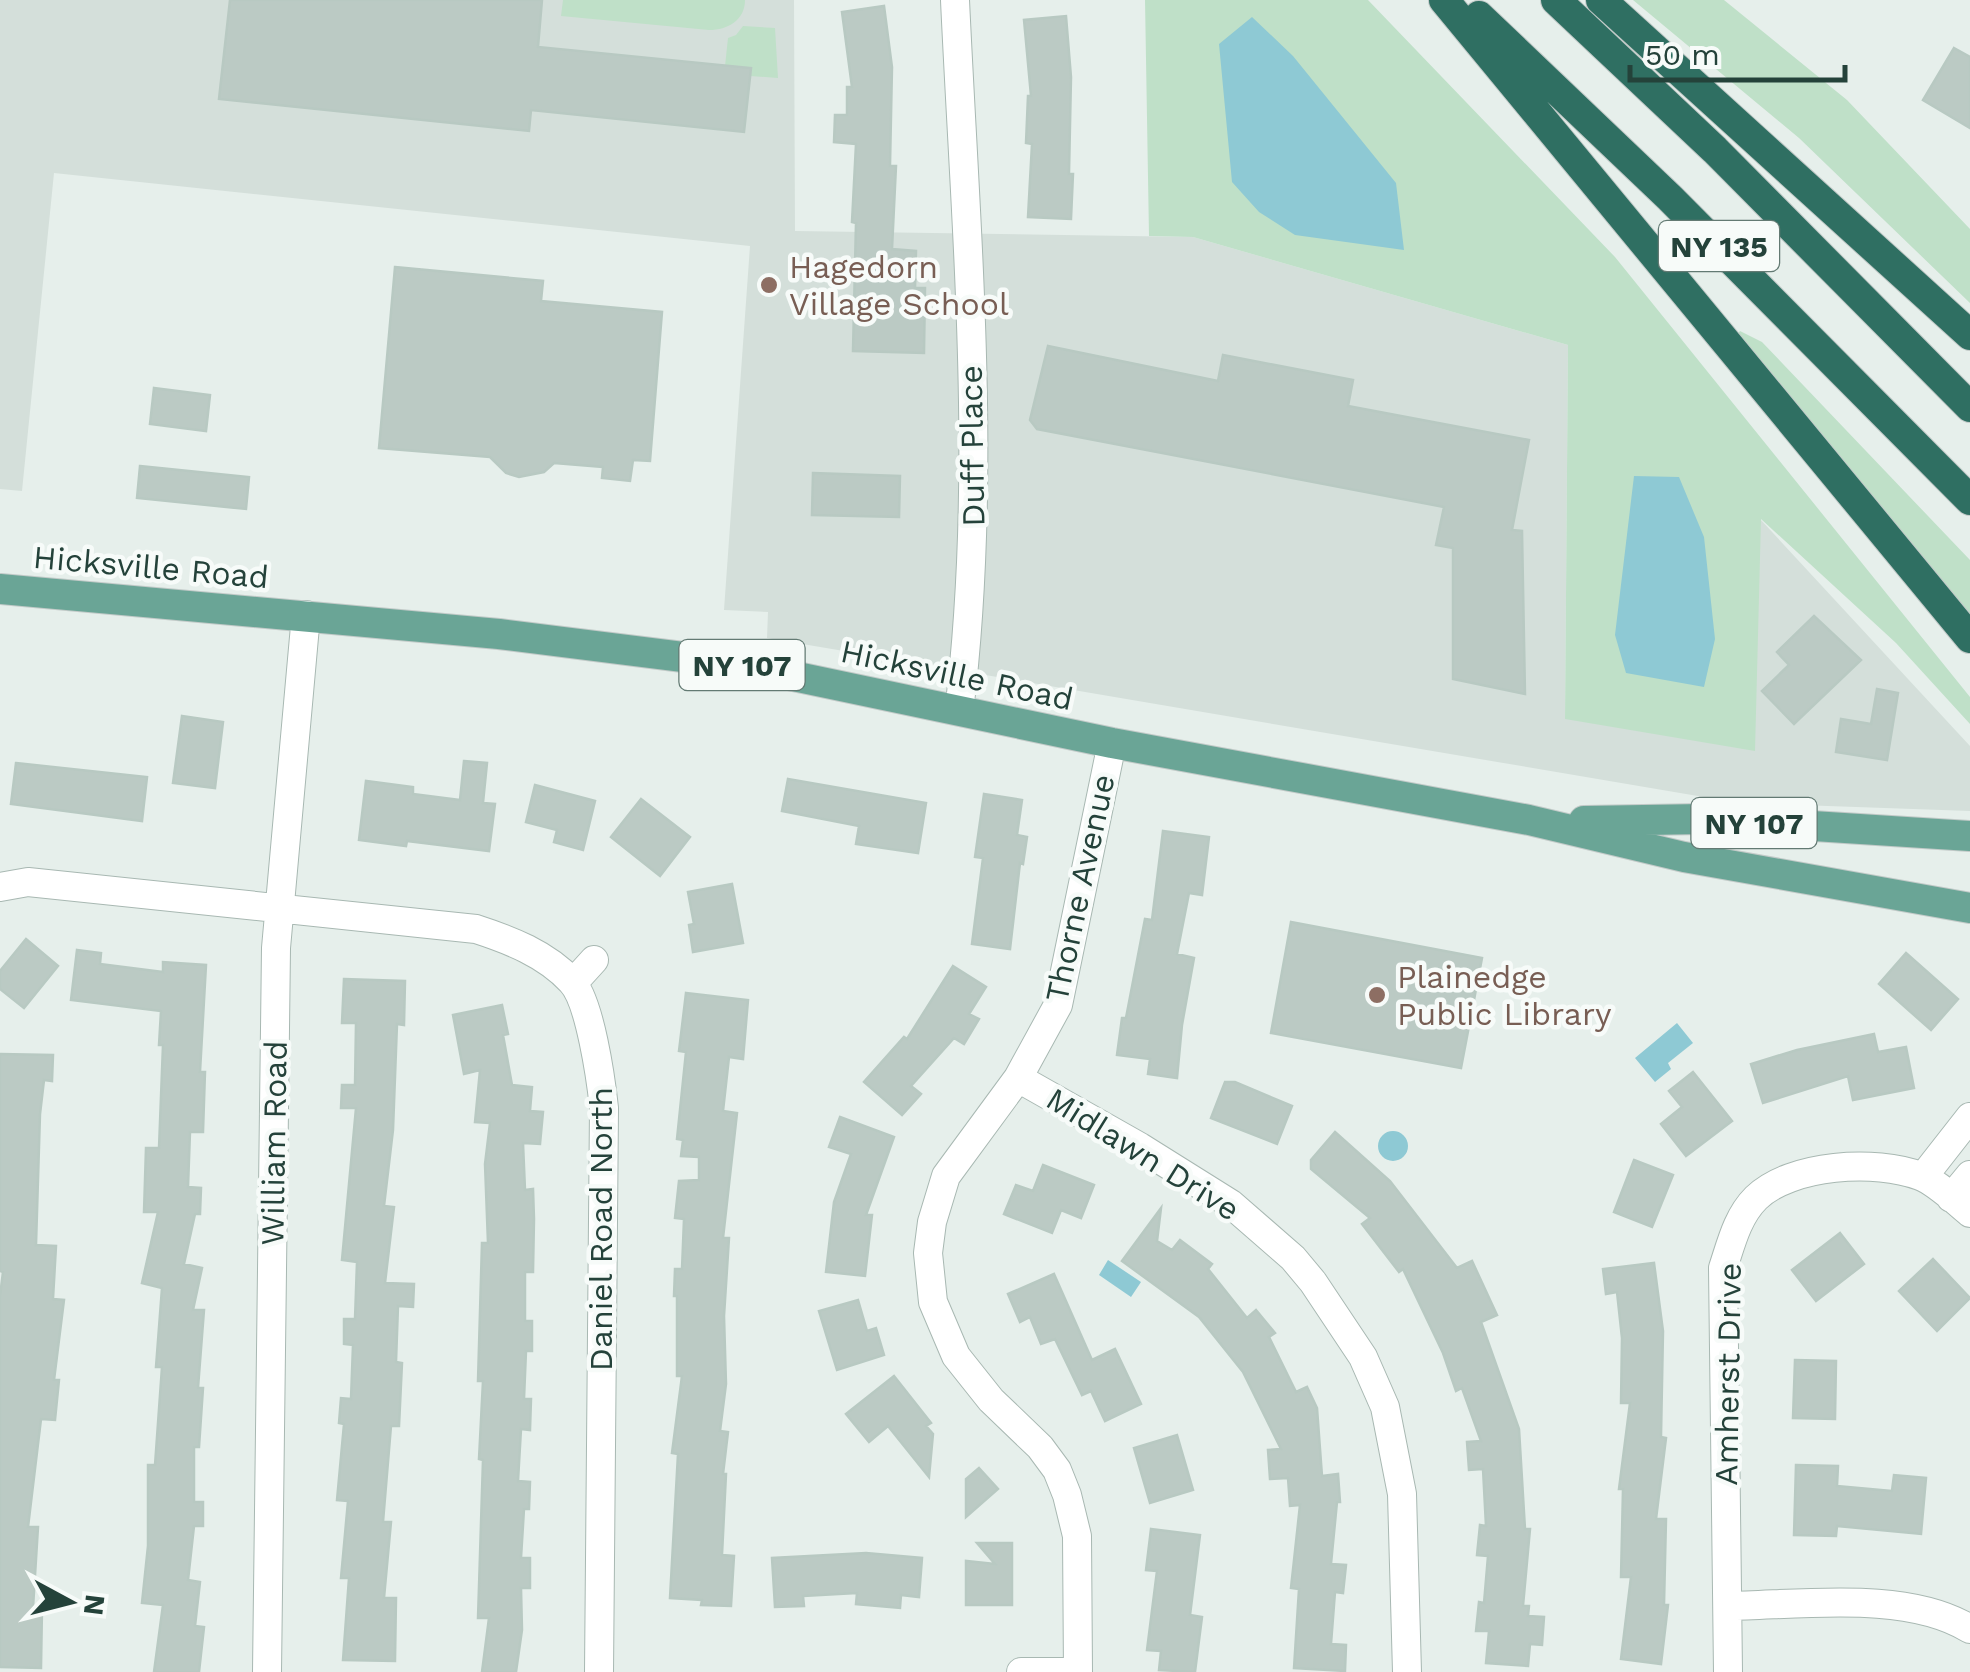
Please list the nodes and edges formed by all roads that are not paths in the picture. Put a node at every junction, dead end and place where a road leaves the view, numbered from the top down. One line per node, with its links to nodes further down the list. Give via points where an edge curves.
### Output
1 (956, 0): 12 (street, Duff Place, via 976,473)
2 (1444, 0): 11 (highway)
3 (1462, 0): 8 (highway, NY 135, via 1698,225)
4 (1556, 0): 7 (highway, NY 135)
5 (1601, 0): 6 (highway)
6 (1970, 334)
7 (1970, 407)
8 (1970, 500)
9 (0, 589): 10 (main road, Hicksville Road / NY 107)
10 (306, 616): 12 (main road, Hicksville Road / NY 107, via 731,663); 17 (street, William Road)
11 (1970, 638)
12 (970, 714): 13 (main road, Hicksville Road)
13 (1112, 743): 14 (main road, Hicksville Road / NY 107); 21 (street, Thorne Avenue, via 1058,1005)
14 (1538, 822): 15 (main road, Hicksville Road / NY 107, via 1703,819); 18 (main road, Hicksville Road / NY 107, via 1684,857)
15 (1970, 836)
16 (0, 887): 17 (street, via 28,882)
17 (278, 908): 20 (street, via 476,929 520,944); 28 (street, William Road)
18 (1970, 908)
19 (594, 960): 20 (street)
20 (574, 982): 29 (street, Daniel Road North, via 598,1054 604,1108)
21 (1018, 1078): 31 (street, Thorne Avenue, via 946,1176 928,1253 934,1302 956,1356 1040,1446 1067,1495 1077,1536); 32 (street, Midlawn Drive, via 1231,1204 1313,1282 1363,1357 1384,1407 1402,1494)
22 (1970, 1117): 24 (street)
23 (1970, 1175): 25 (street)
24 (1923, 1177): 25 (street); 26 (street, Amherst Drive, via 1883,1166 1799,1175 1756,1198 1737,1225 1723,1268)
25 (1960, 1206)
26 (1728, 1606): 27 (street, via 1892,1604); 33 (street, Amherst Drive)
27 (1970, 1629)
28 (267, 1672)
29 (599, 1672)
30 (1021, 1672): 31 (street)
31 (1078, 1672)
32 (1407, 1672)
33 (1728, 1672)

